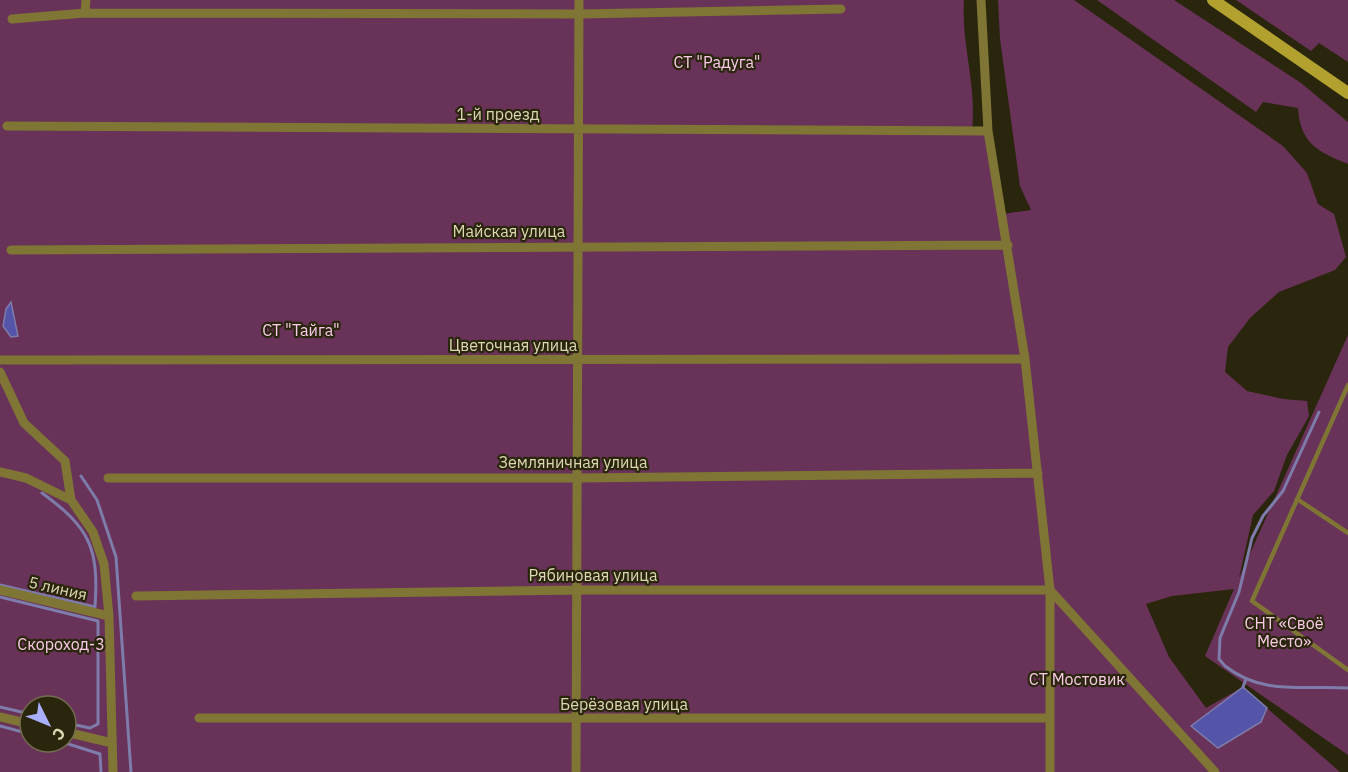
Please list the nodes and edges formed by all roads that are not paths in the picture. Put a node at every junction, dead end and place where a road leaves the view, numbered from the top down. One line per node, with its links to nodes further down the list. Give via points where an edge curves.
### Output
1 (86, 0): 6 (street)
2 (579, 0): 7 (street)
3 (981, 0): 12 (street)
4 (1214, 0): 9 (main road)
5 (841, 9): 7 (street)
6 (85, 13): 7 (street); 8 (street)
7 (579, 14): 11 (street)
8 (12, 19)
9 (1348, 93)
10 (7, 126): 11 (street, 1-й проезд)
11 (579, 129): 12 (street, 1-й проезд); 13 (street)
12 (988, 131): 14 (street)
13 (578, 245): 14 (street, Майская улица); 15 (street, Майская улица); 18 (street)
14 (1008, 245): 16 (street)
15 (10, 250)
16 (1025, 359): 18 (street, Цветочная улица); 24 (street)
17 (0, 360): 18 (street, Цветочная улица)
18 (578, 360): 26 (street)
19 (0, 372): 28 (street, via 24,423 65,461)
20 (1348, 385): 21 (lane)
21 (1342, 397): 22 (lane); 27 (lane)
22 (1348, 400)
23 (0, 472): 28 (street, via 26,478)
24 (1038, 472): 26 (street, Земляничная улица); 32 (street)
25 (108, 478): 26 (street, Земляничная улица)
26 (577, 478): 31 (street)
27 (1297, 499): 29 (lane); 35 (lane, via 1252,601)
28 (71, 500): 34 (street, via 93,532 104,564)
29 (1348, 533)
30 (0, 590): 34 (street, 5 линия)
31 (577, 590): 32 (street, Рябиновая улица); 33 (street, Рябиновая улица); 39 (street)
32 (1050, 590): 38 (street); 46 (street)
33 (136, 596)
34 (109, 616): 42 (street)
35 (1348, 670)
36 (0, 717): 40 (street)
37 (199, 718): 39 (street, Берёзовая улица)
38 (1050, 718): 39 (street, Берёзовая улица); 45 (street)
39 (577, 719): 44 (street)
40 (18, 721)
41 (78, 735): 42 (street)
42 (112, 743): 43 (street)
43 (113, 772)
44 (576, 772)
45 (1050, 772)
46 (1215, 772)

